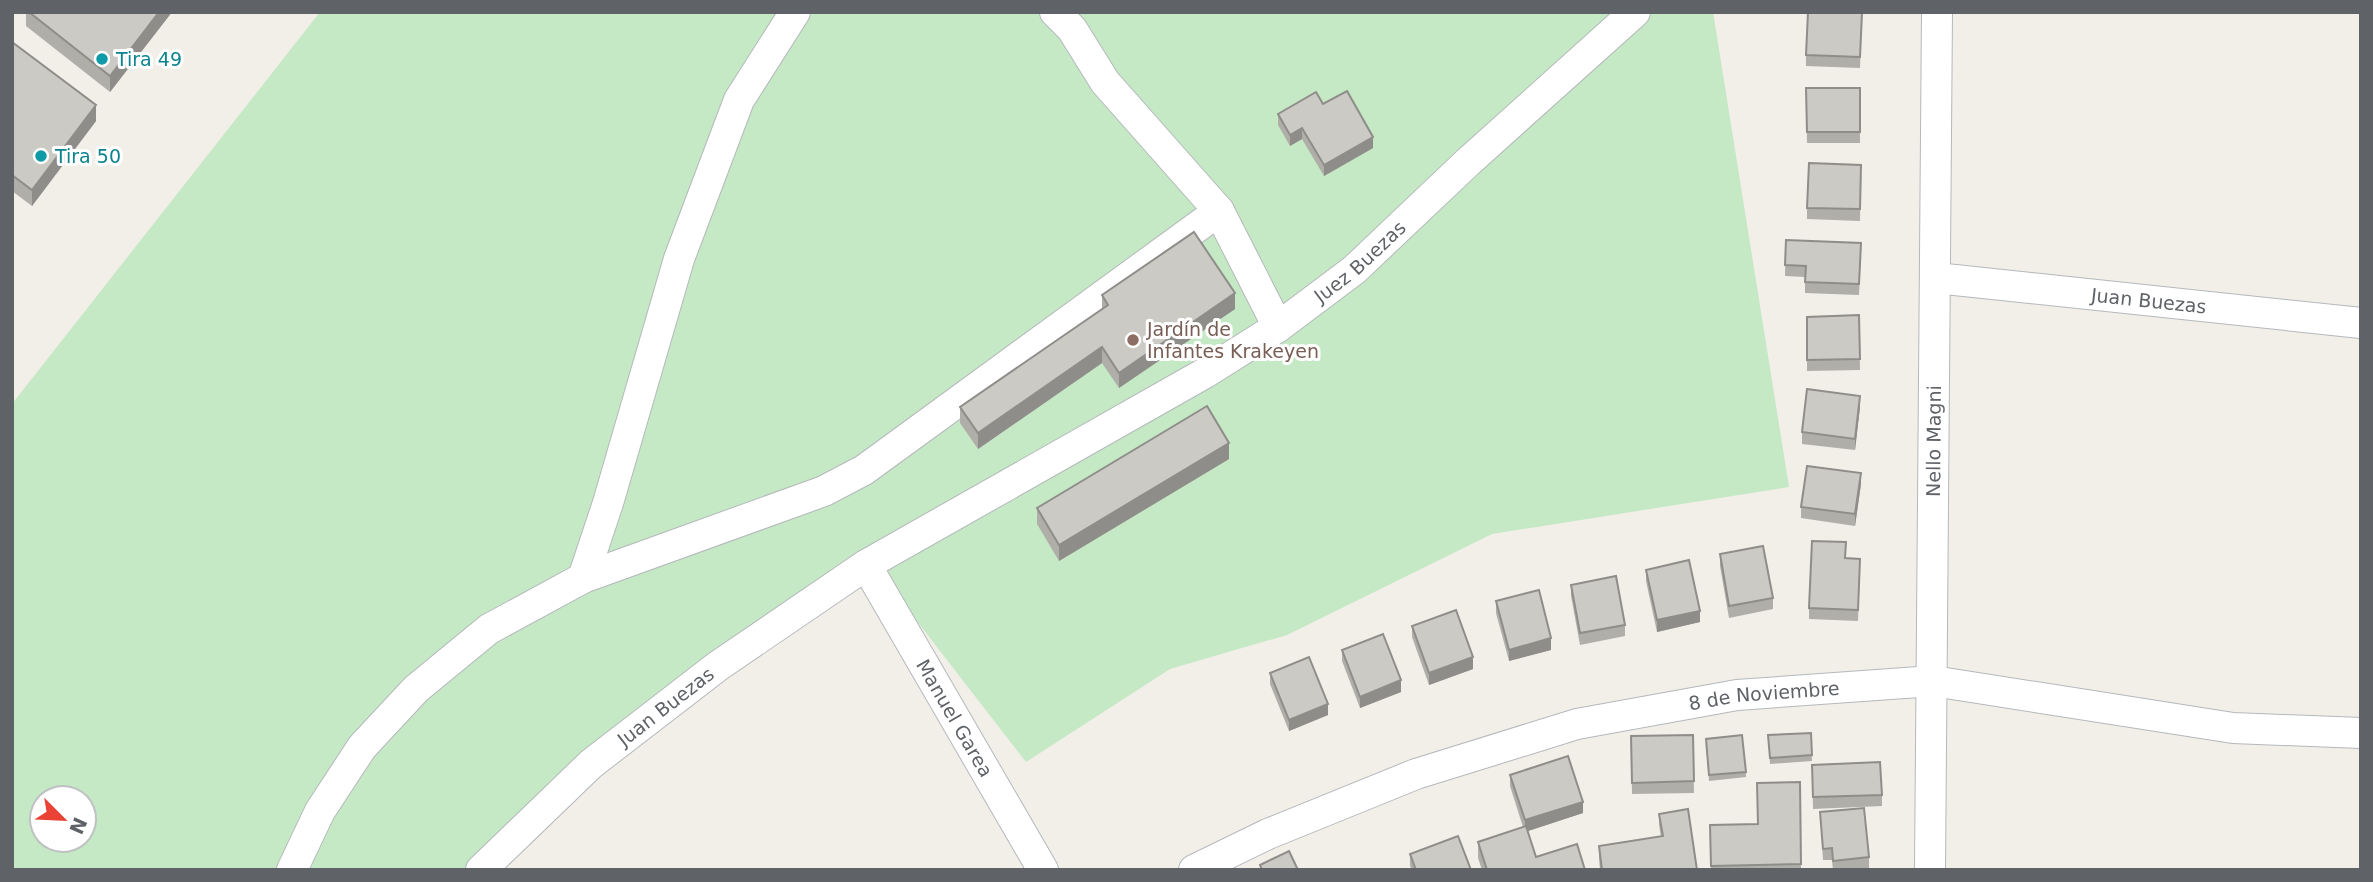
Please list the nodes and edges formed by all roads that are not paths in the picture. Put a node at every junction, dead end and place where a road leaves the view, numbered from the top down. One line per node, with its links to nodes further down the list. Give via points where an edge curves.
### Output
1 (795, 12): 10 (street, via 740,100 679,259)
2 (1055, 12): 5 (street, via 1072,29 1105,82)
3 (1634, 12): 8 (street, Juez Buezas, via 1354,270)
4 (1937, 12): 6 (street, Nello Magni)
5 (1219, 211): 8 (street); 10 (street, via 864,470 824,491)
6 (1936, 278): 7 (street, Juan Buezas); 11 (street, Nello Magni)
7 (2361, 323)
8 (1278, 327): 9 (street, Juez Buezas)
9 (866, 565): 14 (street, Juan Buezas, via 718,666 591,764); 15 (street, Manuel Garea)
10 (583, 578): 13 (street, via 489,629 416,689 362,747 320,811)
11 (1933, 681): 12 (street, 8 de Noviembre, via 2233,728); 16 (street, 8 de Noviembre, via 1737,695 1577,724 1416,774 1268,834); 17 (street, Nello Magni)
12 (2361, 733)
13 (292, 870)
14 (481, 870)
15 (1043, 870)
16 (1194, 870)
17 (1930, 870)

